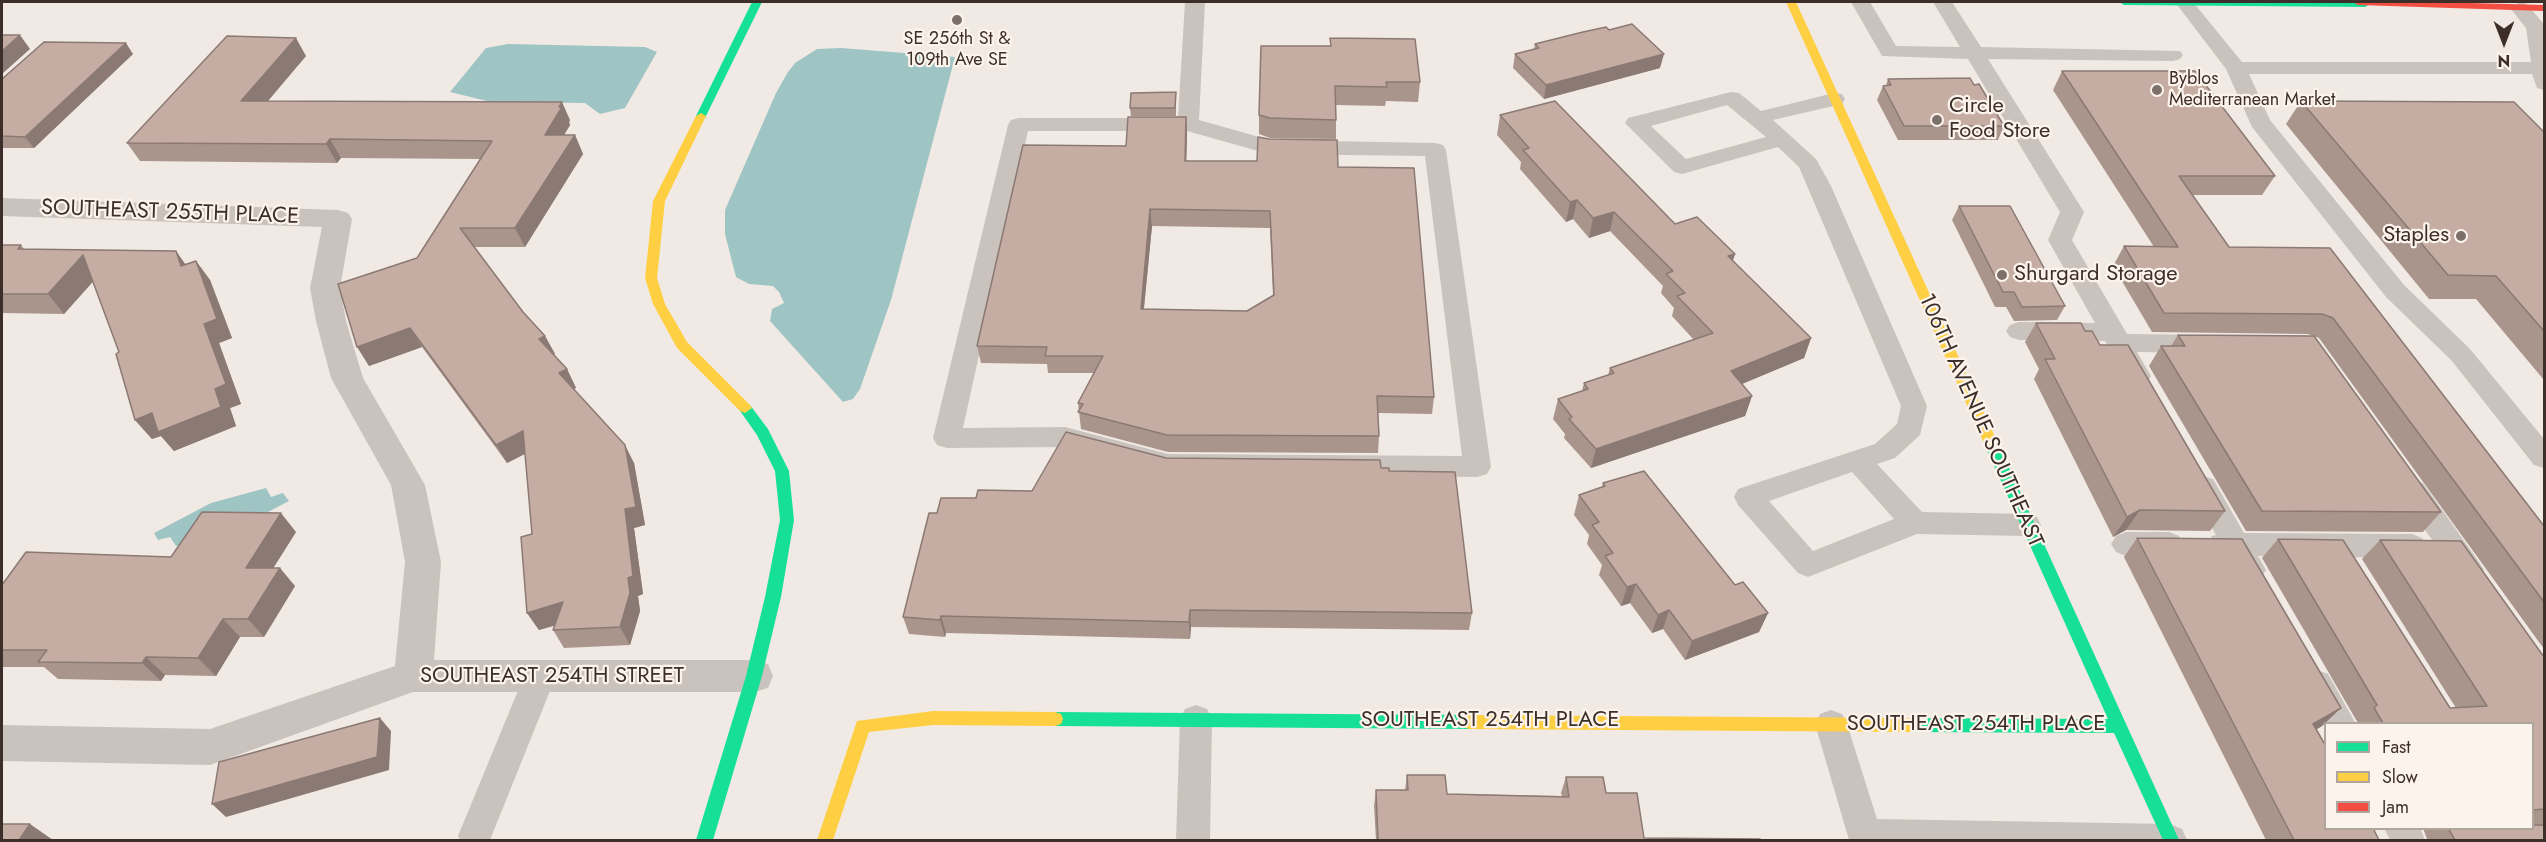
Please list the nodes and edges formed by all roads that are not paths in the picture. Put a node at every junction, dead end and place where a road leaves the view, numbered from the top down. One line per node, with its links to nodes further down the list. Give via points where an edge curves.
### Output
1 (757, 2): 40 (street, via 659,201 651,278 659,304 682,345 743,405 782,471 786,520)
2 (1196, 2): 17 (lane)
3 (1791, 2): 15 (street, 106TH AVENUE SOUTHEAST)
4 (1862, 2): 11 (lane, via 1889,52)
5 (1943, 2): 11 (lane)
6 (2124, 2): 7 (street)
7 (2184, 3): 8 (street); 13 (lane)
8 (2361, 3): 9 (street)
9 (2520, 8): 10 (street); 14 (lane, via 2536,27)
10 (2544, 8)
11 (1974, 52): 12 (lane); 21 (lane, via 2072,212 2060,240)
12 (2174, 55)
13 (2236, 68): 14 (lane); 24 (lane, via 2260,122 2395,291 2461,355)
14 (2542, 77)
15 (1834, 99): 16 (lane); 29 (street, 106TH AVENUE SOUTHEAST)
16 (1756, 117): 18 (lane); 18 (lane, via 1731,98 1636,123 1682,167)
17 (1188, 124): 17 (lane, via 1269,147 1435,150 1478,467 1168,464 1065,436 946,438 1019,125)
18 (1782, 139): 25 (lane, via 1808,164 1820,186 1914,406 1910,428 1902,436 1885,452)
19 (2, 207): 38 (street, SOUTHEAST 255TH PLACE, via 338,219 325,288 331,321 347,378 408,485 423,562)
20 (2019, 331): 21 (lane)
21 (2116, 337): 22 (lane); 23 (lane)
22 (2237, 344)
23 (2149, 393)
24 (2544, 458)
25 (1857, 460): 28 (lane); 28 (lane, via 1748,497 1808,565)
26 (2190, 464): 31 (lane)
27 (2397, 469): 33 (lane)
28 (1915, 523): 29 (lane)
29 (2026, 525): 44 (street, 106TH AVENUE SOUTHEAST)
30 (2126, 544): 31 (lane)
31 (2236, 544): 32 (lane); 36 (lane)
32 (2335, 545): 33 (lane); 34 (lane)
33 (2452, 546): 35 (lane)
34 (2354, 575)
35 (2485, 592)
36 (2265, 594)
37 (2306, 664): 42 (lane)
38 (412, 676): 39 (street, SOUTHEAST 254TH STREET); 45 (street, SOUTHEAST 254TH STREET, via 210,747)
39 (540, 676): 40 (street, SOUTHEAST 254TH STREET); 46 (lane)
40 (754, 676): 48 (street)
41 (1196, 719): 43 (street, SOUTHEAST 254TH PLACE); 49 (street, SOUTHEAST 254TH PLACE, via 933,718 863,726); 50 (lane)
42 (2339, 722)
43 (1831, 724): 44 (street, SOUTHEAST 254TH PLACE); 47 (lane)
44 (2118, 726): 51 (street, 106TH AVENUE SOUTHEAST)
45 (2, 743)
46 (475, 836)
47 (1865, 838): 51 (lane)
48 (704, 840)
49 (825, 840)
50 (1193, 840)
51 (2170, 840)

